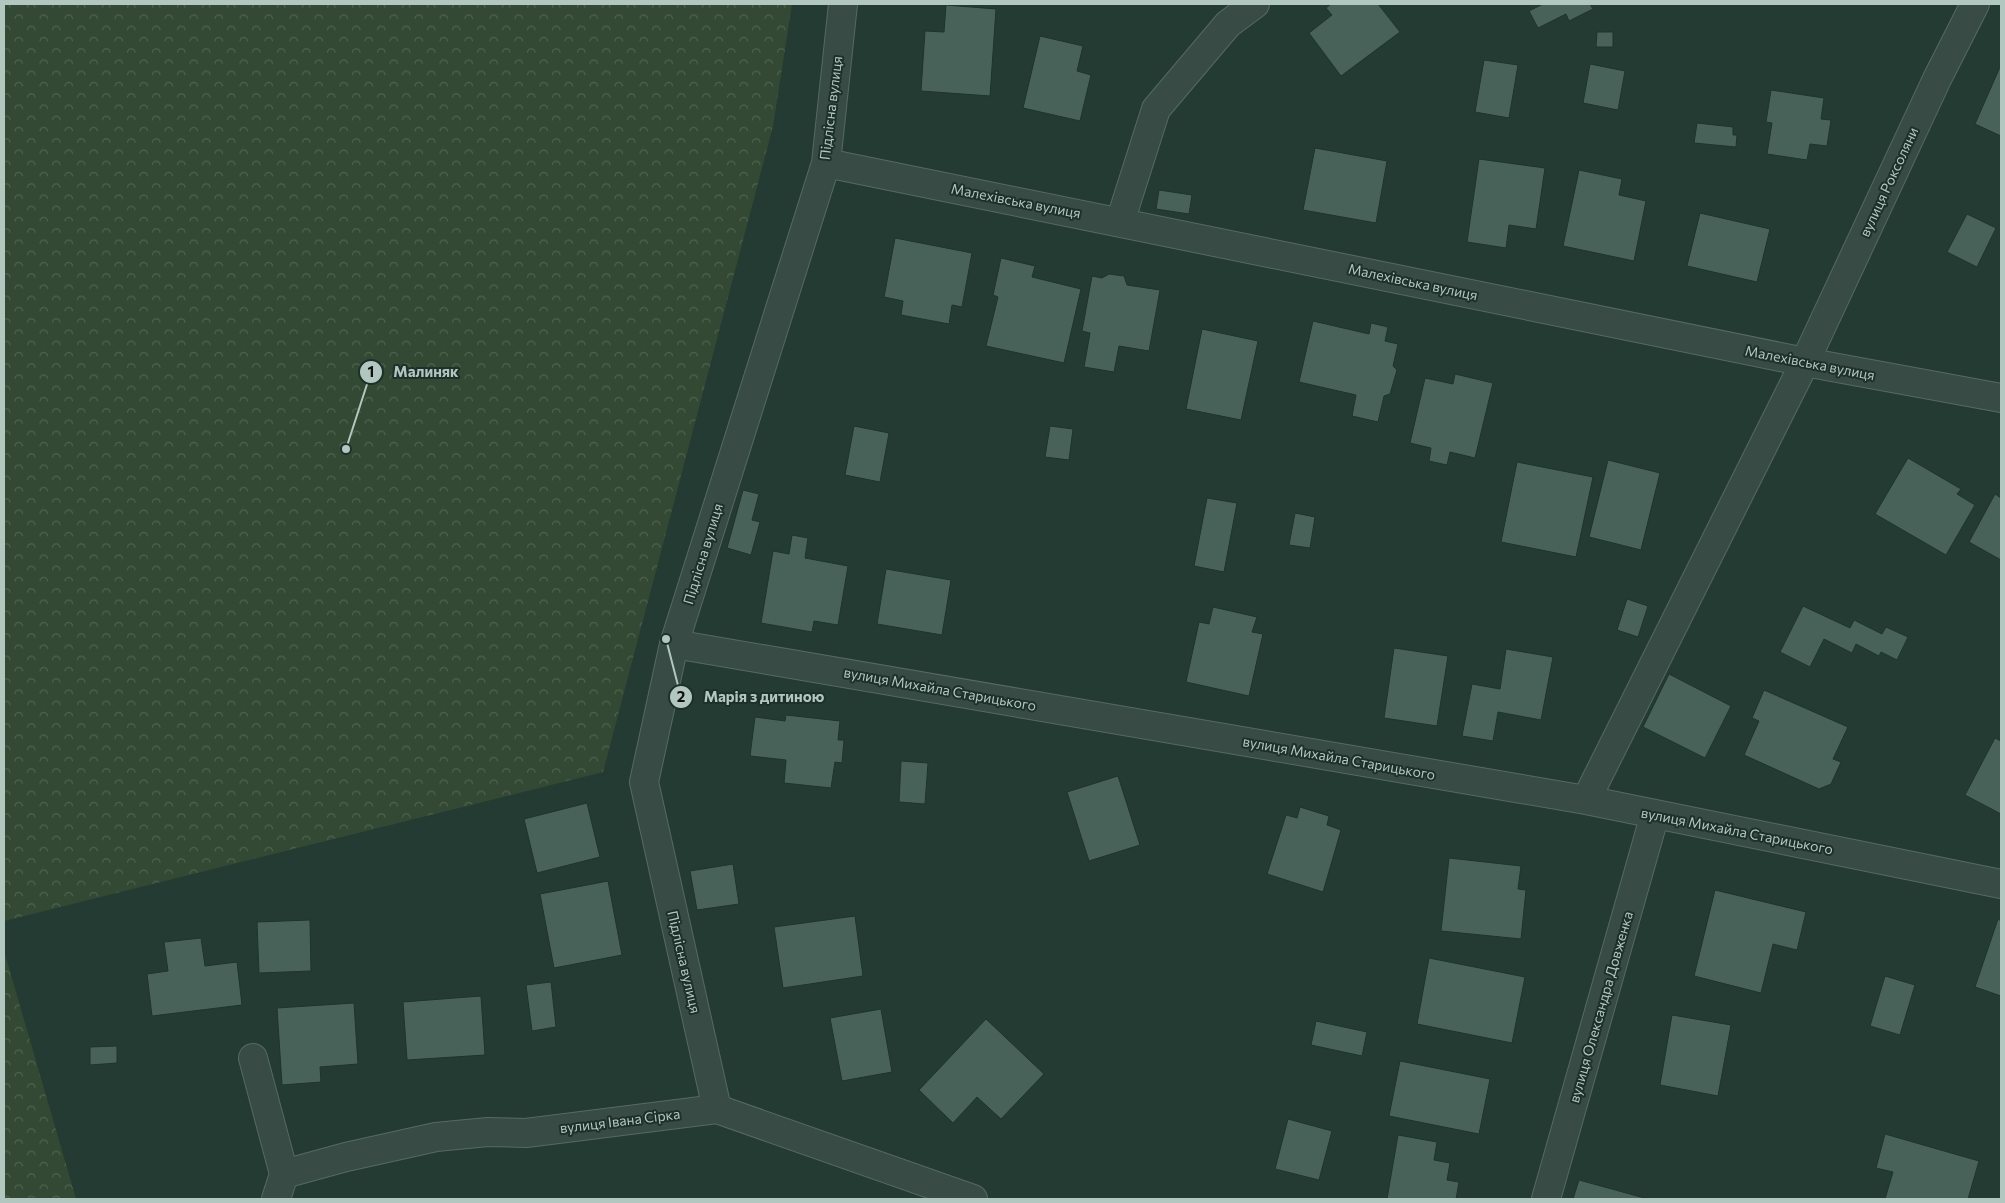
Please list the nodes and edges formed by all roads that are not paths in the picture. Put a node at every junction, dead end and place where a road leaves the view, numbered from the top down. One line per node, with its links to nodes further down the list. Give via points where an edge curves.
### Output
1 (843, 4): 4 (street, Підлісна вулиця)
2 (1255, 4): 5 (street, via 1228,24 1156,109)
3 (1975, 4): 6 (street, вулиця Роксоляни)
4 (826, 163): 5 (street, Малехівська вулиця); 8 (street, Підлісна вулиця)
5 (1120, 222): 6 (street, Малехівська вулиця)
6 (1805, 362): 7 (street, Малехівська вулиця); 9 (street, вулиця Роксоляни)
7 (2001, 398)
8 (674, 644): 9 (street, вулиця Михайла Старицького); 13 (street, Підлісна вулиця, via 644,782)
9 (1586, 800): 10 (street, вулиця Михайла Старицького)
10 (1655, 814): 11 (street, вулиця Михайла Старицького); 16 (street, вулиця Олександра Довженка)
11 (2001, 884)
12 (252, 1058): 14 (street)
13 (716, 1109): 14 (street, вулиця Івана Сірка, via 526,1133 488,1132 436,1137 346,1157); 15 (street, вулиця Івана Сірка)
14 (280, 1187)
15 (973, 1199)
16 (1546, 1199)

